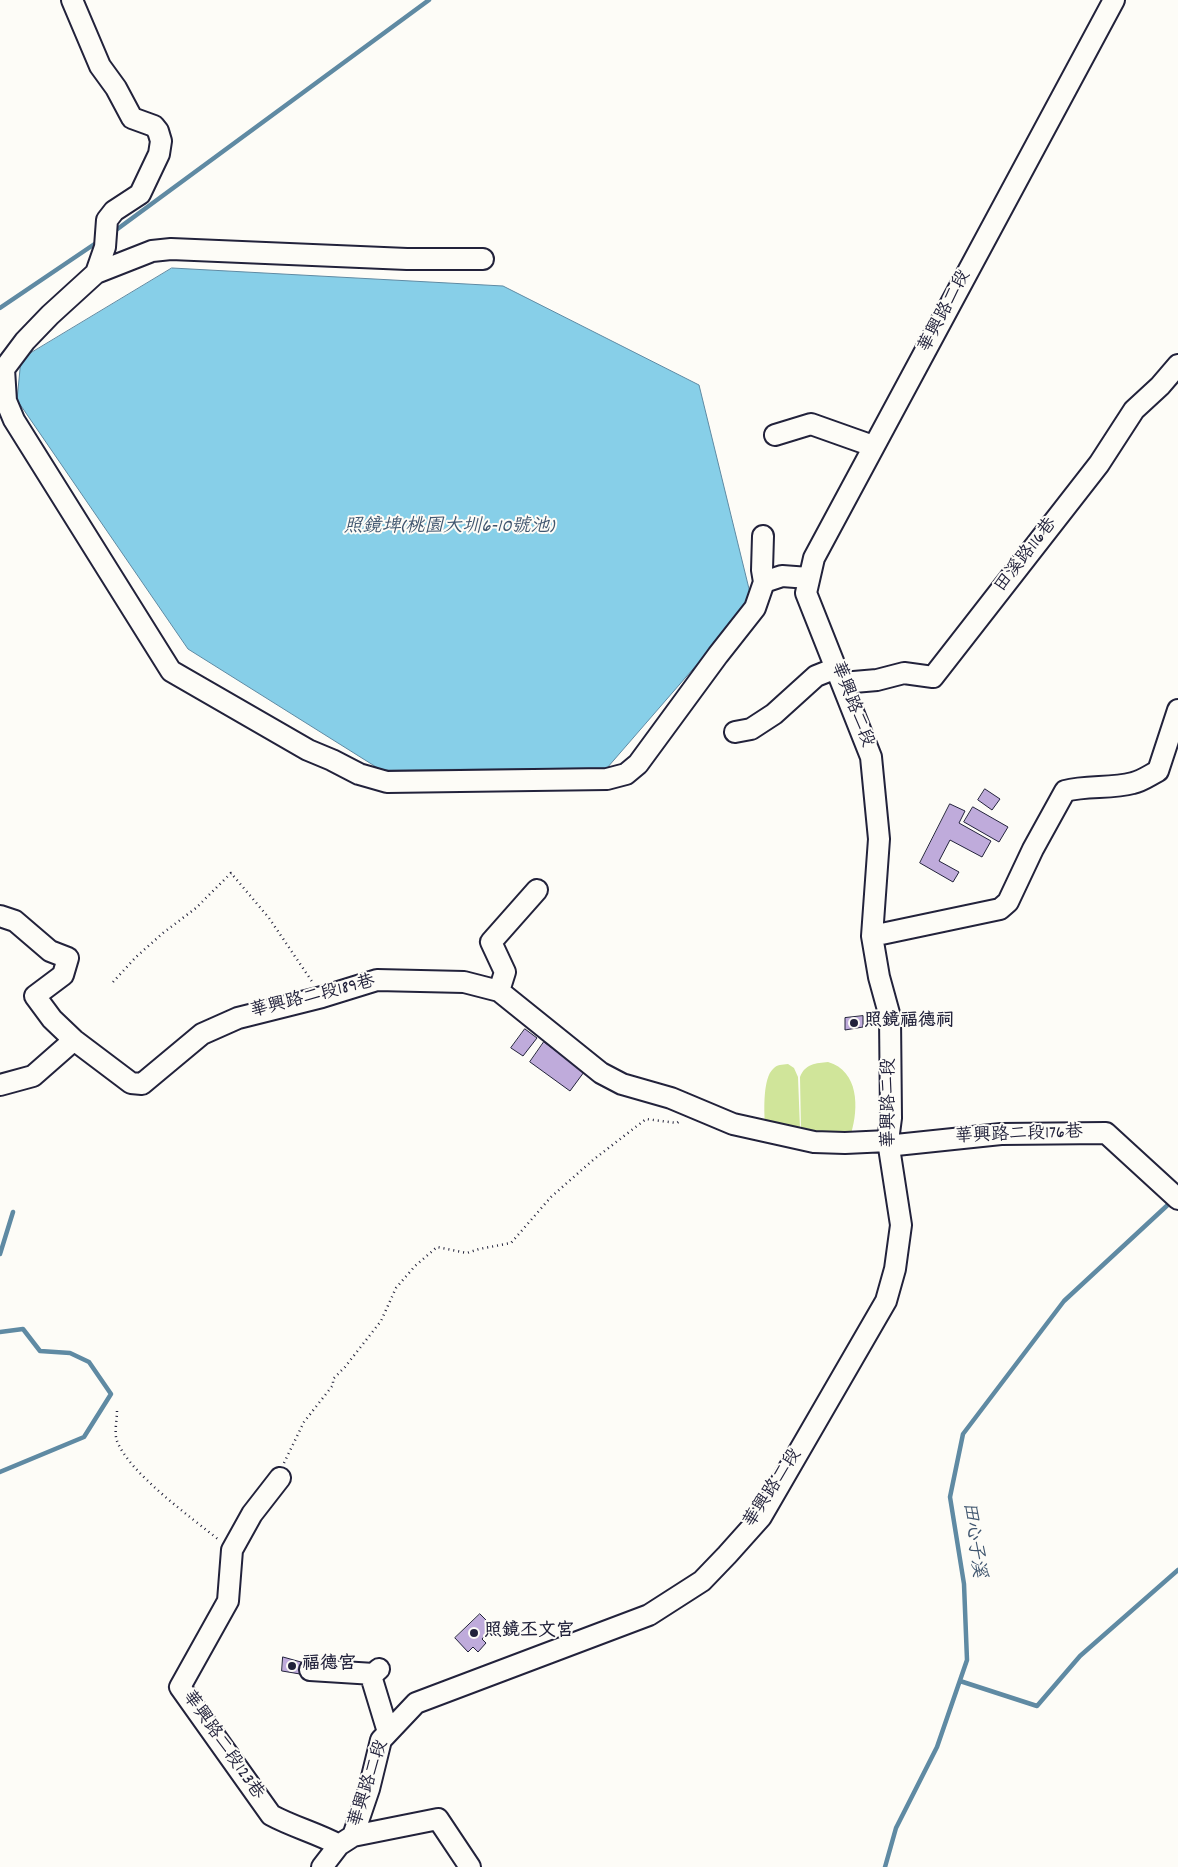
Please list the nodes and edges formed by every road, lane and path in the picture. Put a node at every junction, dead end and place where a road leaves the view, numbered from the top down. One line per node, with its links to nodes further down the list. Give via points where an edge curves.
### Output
1 (72, 0): 4 (street, via 100,66 132,118 154,126 161,141 159,154 140,194 114,210 107,220 105,247)
2 (1114, 0): 7 (street, 華興路二段)
3 (483, 259): 4 (street, via 171,249 152,250)
4 (96, 273): 10 (street, via 25,341 4,370 6,401 14,420 171,671 308,750 359,774 387,782 607,779 626,774 638,764 755,608)
5 (1178, 365): 11 (street, 田溪路116巷, via 1134,410 1099,464 933,677 904,673 877,680)
6 (775, 435): 7 (street, via 811,424)
7 (874, 446): 9 (street, 華興路二段, via 814,558)
8 (763, 536): 10 (street)
9 (809, 578): 10 (street, via 782,576); 11 (street, 華興路二段, via 806,593)
10 (764, 582)
11 (839, 676): 13 (street, via 816,676 774,714 751,729); 16 (street, 華興路二段, via 871,757 878,840)
12 (1178, 710): 16 (street, via 1158,770 1134,783 1065,791 1008,902 1000,909)
13 (736, 732)
14 (537, 890): 18 (street, via 491,942 505,972)
15 (0, 916): 20 (street, 華興路二段189巷, via 15,921 50,951 68,958 63,975 35,996 52,1019)
16 (872, 936): 23 (street, 華興路二段, via 890,1017 891,1118)
17 (113, 982): 19 (path, via 136,957 196,908 231,873 274,925)
18 (499, 991): 19 (street, 華興路二段189巷, via 464,982 377,980); 22 (street, 華興路二段189巷, via 601,1073 622,1084)
19 (322, 996): 20 (street, 華興路二段189巷, via 238,1018 202,1034 142,1084 131,1083)
20 (74, 1040): 21 (street, via 33,1076)
21 (0, 1085)
22 (697, 1109): 23 (street, 華興路二段189巷, via 733,1124 814,1142); 26 (path, via 678,1123 646,1119 550,1197 511,1243 467,1254 437,1247 415,1266 396,1288 381,1321 333,1379 333,1385 304,1422 285,1459)
23 (888, 1142): 24 (street, 華興路二段176巷, via 896,1145 1001,1134 1106,1133); 29 (street, 華興路二段, via 901,1226 886,1301 760,1517 702,1581 649,1615 416,1703)
24 (1178, 1199)
25 (117, 1410): 27 (path, via 117,1440 125,1457)
26 (280, 1478): 27 (street, 華興路二段123巷, via 252,1514)
27 (232, 1550): 30 (street, 華興路二段123巷, via 228,1601 180,1687 271,1814 287,1824)
28 (310, 1670): 29 (street, via 376,1671 371,1676)
29 (388, 1732): 30 (street, 華興路二段, via 381,1740 369,1789)
30 (346, 1841): 31 (street, 華興路二段); 32 (street, via 438,1819)
31 (322, 1867)
32 (470, 1867)

